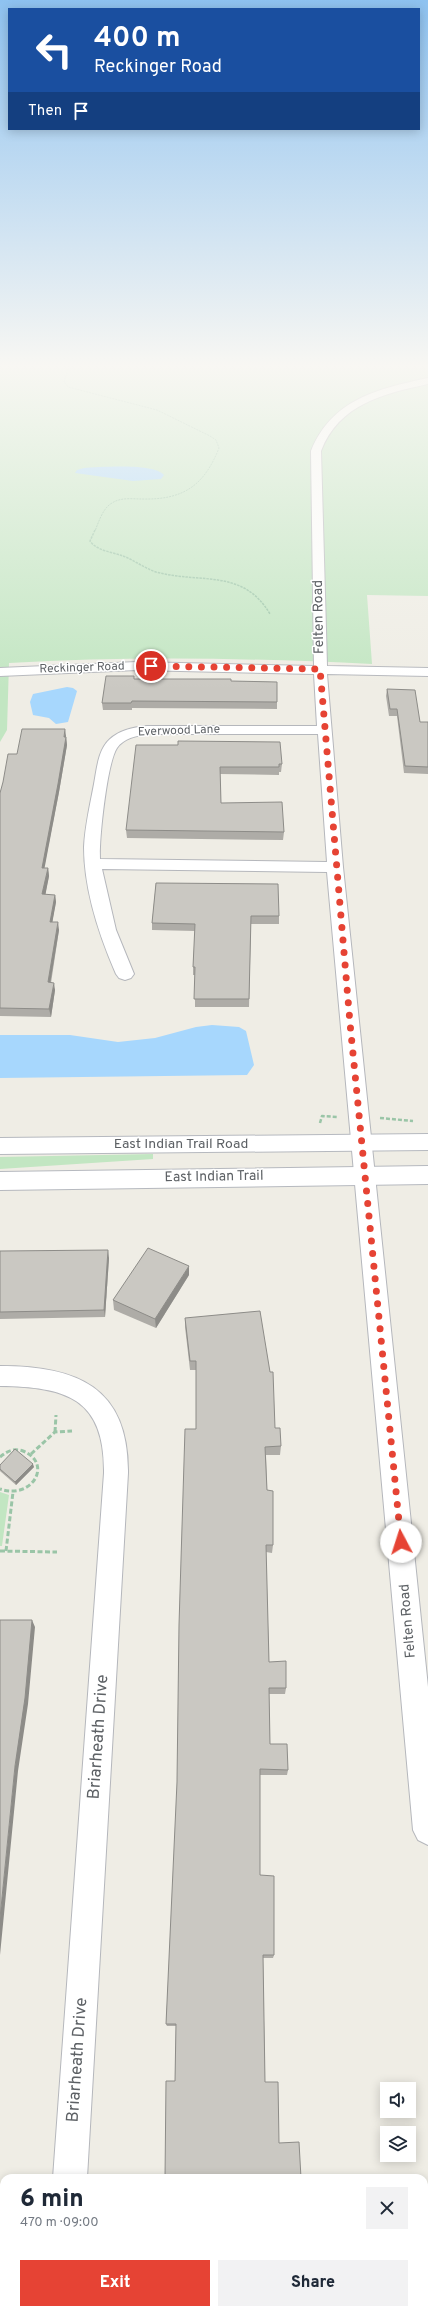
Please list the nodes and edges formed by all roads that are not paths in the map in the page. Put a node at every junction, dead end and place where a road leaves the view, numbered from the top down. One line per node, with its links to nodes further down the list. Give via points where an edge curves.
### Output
1 (316, 474): 2 (street, Felten Road)
2 (320, 669): 3 (street, Reckinger Road, via 137,666); 4 (street, Reckinger Road); 5 (street, Felten Road)
3 (0, 672)
4 (428, 672)
5 (324, 730): 6 (street, Everwood Lane, via 163,729 137,731 119,737 107,751 104,761 92,847); 7 (street, Felten Road)
6 (94, 864): 7 (street); 8 (street, Everwood Lane, via 109,934)
7 (335, 867): 10 (street, Felten Road)
8 (124, 974)
9 (428, 1142): 10 (main road)
10 (361, 1143): 11 (main road, East Indian Trail Road); 13 (street, Felten Road)
11 (0, 1146)
12 (428, 1175): 13 (main road, East Indian Trail)
13 (365, 1176): 14 (main road, East Indian Trail); 16 (street, Felten Road)
14 (0, 1180)
15 (0, 1376): 17 (street, Briarheath Drive, via 48,1378 74,1387 94,1400 106,1418 115,1442 116,1473)
16 (428, 1830)
17 (70, 2174)

